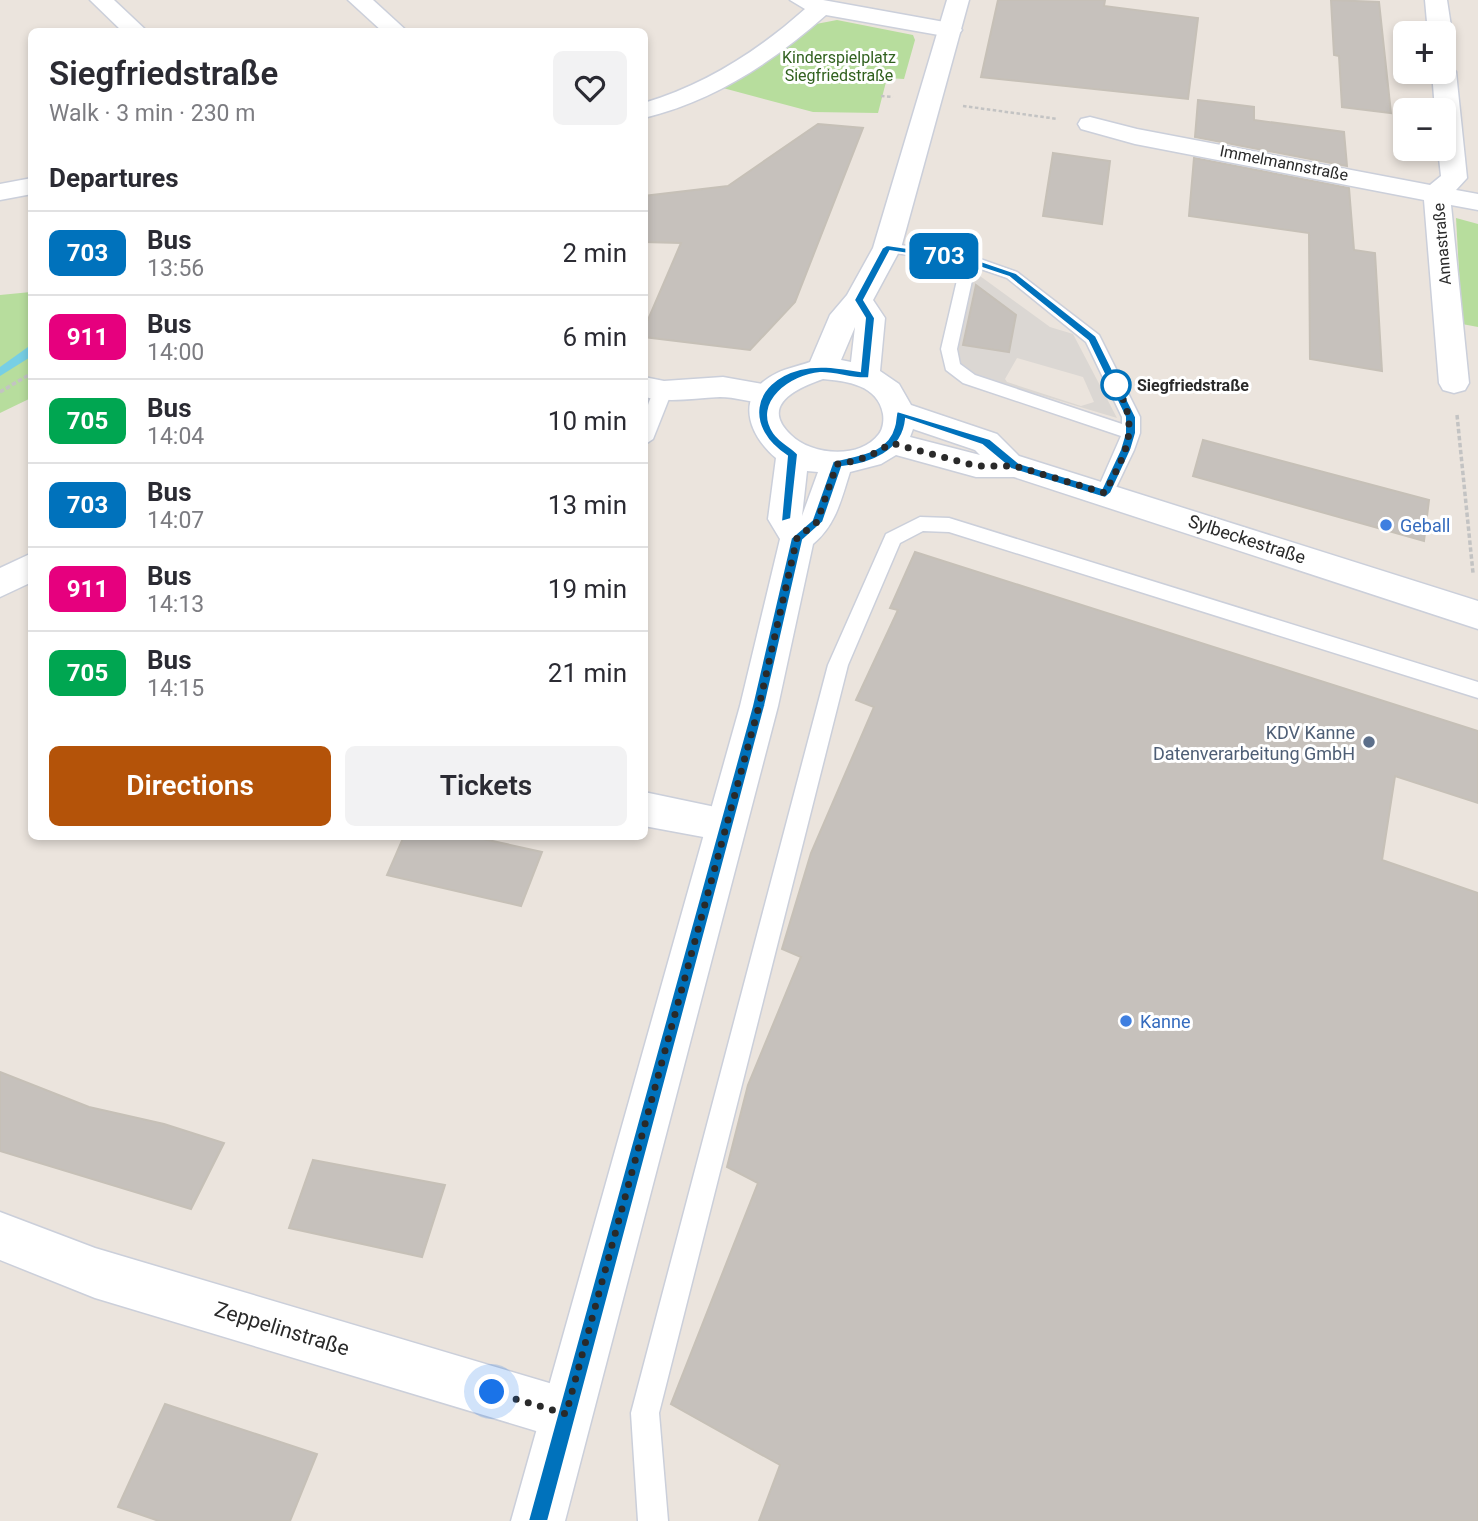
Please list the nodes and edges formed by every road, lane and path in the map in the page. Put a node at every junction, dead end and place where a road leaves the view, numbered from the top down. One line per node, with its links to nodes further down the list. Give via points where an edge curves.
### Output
1 (101, 0): 7 (street)
2 (359, 0): 8 (street)
3 (958, 0): 9 (street)
4 (1436, 0): 6 (street)
5 (811, 3): 9 (street); 12 (street, via 782,43 679,102)
6 (1439, 21)
7 (132, 28)
8 (392, 28)
9 (950, 30): 18 (street)
10 (1445, 84): 16 (street, Annastraße, via 1454,178)
11 (960, 106): 13 (path)
12 (648, 110)
13 (1090, 124): 16 (street, Immelmannstraße)
14 (28, 187): 15 (street)
15 (0, 192)
16 (1437, 193): 17 (street, Immelmannstraße); 24 (street, Annastraße)
17 (1478, 202)
18 (887, 248): 19 (lane); 20 (street)
19 (969, 260): 30 (lane, via 1012,275 1093,339 1131,417); 30 (lane, via 949,349 952,366 969,379)
20 (859, 300): 21 (street, via 845,314); 23 (street, via 870,318)
21 (822, 369): 23 (street); 27 (street, via 792,377)
22 (28, 375): 26 (path)
23 (865, 375): 28 (street, via 895,398)
24 (1454, 383): 37 (path)
25 (662, 390): 27 (street, via 727,414); 29 (lane)
26 (0, 392)
27 (766, 407): 32 (street, via 768,433)
28 (901, 413): 31 (street, via 900,429); 34 (street, Sylbeckestraße, via 986,442)
29 (648, 428)
30 (1131, 433): 35 (lane)
31 (891, 443): 33 (street, via 877,454); 34 (street, Sylbeckestraße, via 976,466)
32 (793, 454): 33 (street); 36 (street, via 785,519)
33 (837, 464): 36 (street, via 817,522)
34 (1015, 466): 35 (street, Sylbeckestraße)
35 (1105, 493): 37 (street, Sylbeckestraße)
36 (797, 538): 40 (street, via 759,706)
37 (1478, 615)
38 (1478, 690): 44 (lane, via 949,525 920,524 893,539 838,665 645,1413)
39 (648, 810): 40 (street)
40 (725, 824): 42 (street)
41 (0, 1237): 42 (street, Zeppelinstraße, via 95,1273)
42 (566, 1414): 43 (street)
43 (538, 1521)
44 (653, 1521)

